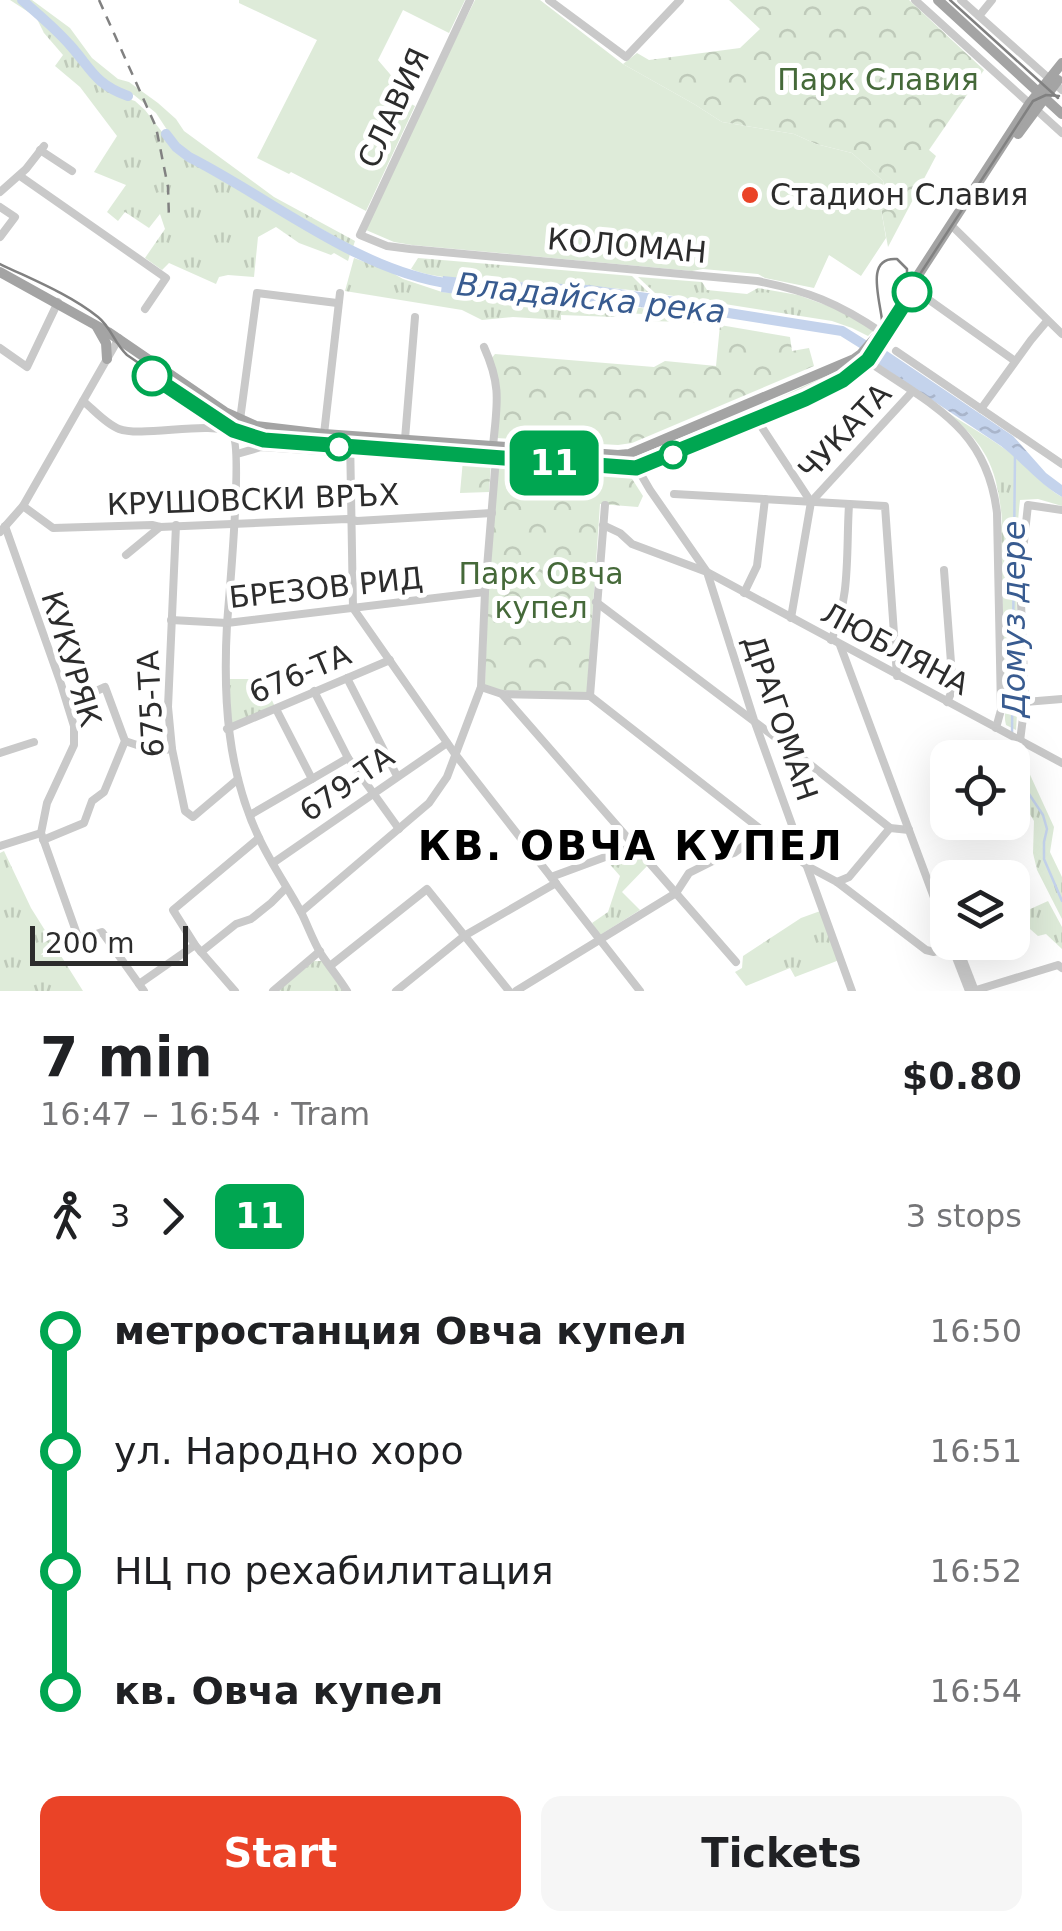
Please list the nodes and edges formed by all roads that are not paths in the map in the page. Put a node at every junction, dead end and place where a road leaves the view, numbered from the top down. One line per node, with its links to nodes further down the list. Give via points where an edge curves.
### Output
1 (470, 0): 20 (street, СЛАВИЯ)
2 (549, 0): 3 (street, via 626,57)
3 (680, 0)
4 (915, 0): 12 (street)
5 (938, 0): 11 (main road)
6 (962, 0): 8 (street)
7 (992, 0): 8 (street)
8 (979, 16): 10 (street)
9 (1062, 63): 10 (main road)
10 (1057, 82): 11 (main road)
11 (1041, 95): 12 (main road); 13 (main road)
12 (1033, 106): 14 (street); 19 (main road)
13 (1062, 114)
14 (1062, 133)
15 (72, 170): 16 (street, via 42,148)
16 (20, 176): 17 (street); 25 (street, via 166,278)
17 (0, 192)
18 (0, 208): 21 (street, via 15,217)
19 (952, 227): 23 (main road); 27 (street)
20 (360, 235): 30 (street, КОЛОМАН, via 410,250 757,280 834,303)
21 (0, 237)
22 (0, 272): 24 (main road)
23 (913, 288): 30 (main road); 37 (street)
24 (58, 302): 28 (main road); 33 (street, via 27,366)
25 (145, 309)
26 (415, 316): 45 (street)
27 (1047, 321): 29 (street); 37 (street)
28 (97, 326): 31 (main road); 36 (main road)
29 (1062, 334)
30 (878, 335): 35 (main road)
31 (118, 338): 36 (street); 41 (main road)
32 (484, 347): 46 (street, via 496,374)
33 (0, 348)
34 (896, 350): 40 (street)
35 (865, 358): 38 (street); 49 (main road)
36 (106, 359): 39 (street)
37 (1015, 361): 40 (street)
38 (912, 392): 55 (street, ЧУКАТА); 91 (street, via 964,432 994,489 1002,710)
39 (83, 401): 48 (street, via 121,430 230,433); 58 (street)
40 (981, 408): 51 (street)
41 (240, 420): 43 (main road); 43 (street, via 257,294 338,298)
42 (761, 426): 55 (street)
43 (324, 434): 44 (main road)
44 (350, 436): 45 (main road); 47 (street)
45 (405, 440): 46 (main road)
46 (493, 446): 49 (main road)
47 (350, 451): 48 (street, via 261,447); 50 (street); 61 (street)
48 (237, 454): 62 (street)
49 (629, 454): 69 (street, ЛЮБЛЯНА)
50 (429, 458)
51 (1062, 464)
52 (495, 470): 60 (street)
53 (674, 494): 54 (street)
54 (764, 499): 55 (street); 71 (street, via 758,566)
55 (811, 502): 57 (street); 74 (street)
56 (606, 505): 64 (street)
57 (849, 505): 77 (street); 79 (street, via 885,506)
58 (23, 506): 65 (street, КРУШОВСКИ ВРЪХ, via 53,528); 66 (street)
59 (1062, 510): 87 (street, via 1028,505 1020,578)
60 (492, 513): 61 (street, КРУШОВСКИ ВРЪХ); 70 (street)
61 (352, 520): 62 (street, КРУШОВСКИ ВРЪХ); 73 (street)
62 (234, 522): 63 (street, КРУШОВСКИ ВРЪХ); 76 (street)
63 (176, 525): 65 (street, КРУШОВСКИ ВРЪХ); 75 (street, 675-ТА)
64 (603, 525): 69 (street, ЛЮБЛЯНА, via 632,544); 72 (street)
65 (160, 527): 67 (street)
66 (3, 529): 88 (street, КУКУРЯК)
67 (126, 555)
68 (944, 570): 86 (street, via 953,689)
69 (706, 572): 71 (street, ЛЮБЛЯНА); 90 (street, ДРАГОМАН)
70 (485, 592): 73 (street, БРЕЗОВ РИД); 81 (street)
71 (744, 593): 74 (street, ЛЮБЛЯНА)
72 (596, 602): 84 (street); 90 (street)
73 (354, 608): 76 (street, БРЕЗОВ РИД); 78 (street)
74 (791, 618): 77 (street, ЛЮБЛЯНА)
75 (171, 620): 76 (street, БРЕЗОВ РИД); 97 (street, 675-ТА)
76 (228, 623): 92 (street)
77 (839, 644): 79 (street, ЛЮБЛЯНА); 109 (street); 117 (street)
78 (390, 660): 80 (street, 676-ТА); 96 (street)
79 (897, 676): 86 (street, ЛЮБЛЯНА)
80 (346, 678): 82 (street, 676-ТА); 102 (street)
81 (481, 687): 83 (street); 99 (street)
82 (314, 692): 89 (street, 676-ТА); 100 (street)
83 (502, 694): 84 (street); 114 (street)
84 (590, 696): 110 (street)
85 (1062, 700): 87 (street)
86 (947, 702): 91 (street, ЛЮБЛЯНА)
87 (1025, 702): 93 (street)
88 (68, 707): 94 (street, via 105,687); 111 (street, КУКУРЯК, via 74,745 47,804)
89 (276, 709): 92 (street, 676-ТА); 104 (street)
90 (754, 720): 107 (street); 116 (street, ДРАГОМАН)
91 (996, 728): 93 (street, ЛЮБЛЯНА)
92 (227, 729): 103 (street)
93 (1015, 739): 101 (street, ЛЮБЛЯНА)
94 (125, 741): 97 (street); 111 (street, via 84,822)
95 (34, 742): 98 (street)
96 (448, 743): 99 (street); 102 (street, 679-ТА)
97 (172, 749): 103 (street, 675-ТА, via 188,816)
98 (0, 753)
99 (455, 754): 108 (street, via 429,804); 118 (street)
100 (348, 758): 104 (street); 105 (street)
101 (1062, 763)
102 (397, 776): 105 (street, 679-ТА)
103 (238, 779): 106 (street)
104 (312, 780): 106 (street)
105 (372, 794): 108 (street); 115 (street, 679-ТА)
106 (250, 816): 112 (street)
107 (890, 828): 109 (street); 119 (street, via 850,877)
108 (399, 829): 123 (street)
109 (909, 830): 120 (street)
110 (763, 831): 116 (street); 122 (street, via 688,874)
111 (42, 836): 113 (street); 133 (street, via 78,937 102,932)
112 (259, 838): 115 (street); 126 (street, via 173,910)
113 (0, 846)
114 (635, 846): 118 (street); 122 (street)
115 (272, 863): 121 (street)
116 (809, 868): 119 (street); 140 (street, ДРАГОМАН)
117 (930, 874)
118 (553, 880): 124 (street); 125 (street)
119 (836, 882): 128 (street)
120 (930, 887)
121 (286, 888): 123 (street); 126 (street, via 251,920)
122 (676, 892): 125 (street); 130 (street)
123 (301, 912): 127 (street)
124 (464, 936): 131 (street, via 427,889); 137 (street); 138 (street)
125 (599, 938): 138 (street); 139 (street)
126 (198, 948): 133 (street, via 186,950); 134 (street)
127 (320, 951): 131 (street); 135 (street)
128 (930, 951)
129 (960, 960): 141 (street)
130 (736, 962)
131 (330, 966): 136 (street)
132 (1060, 966): 141 (street)
133 (142, 988)
134 (234, 991)
135 (273, 991)
136 (347, 991)
137 (396, 991)
138 (512, 991)
139 (640, 991)
140 (852, 991)
141 (973, 991)

